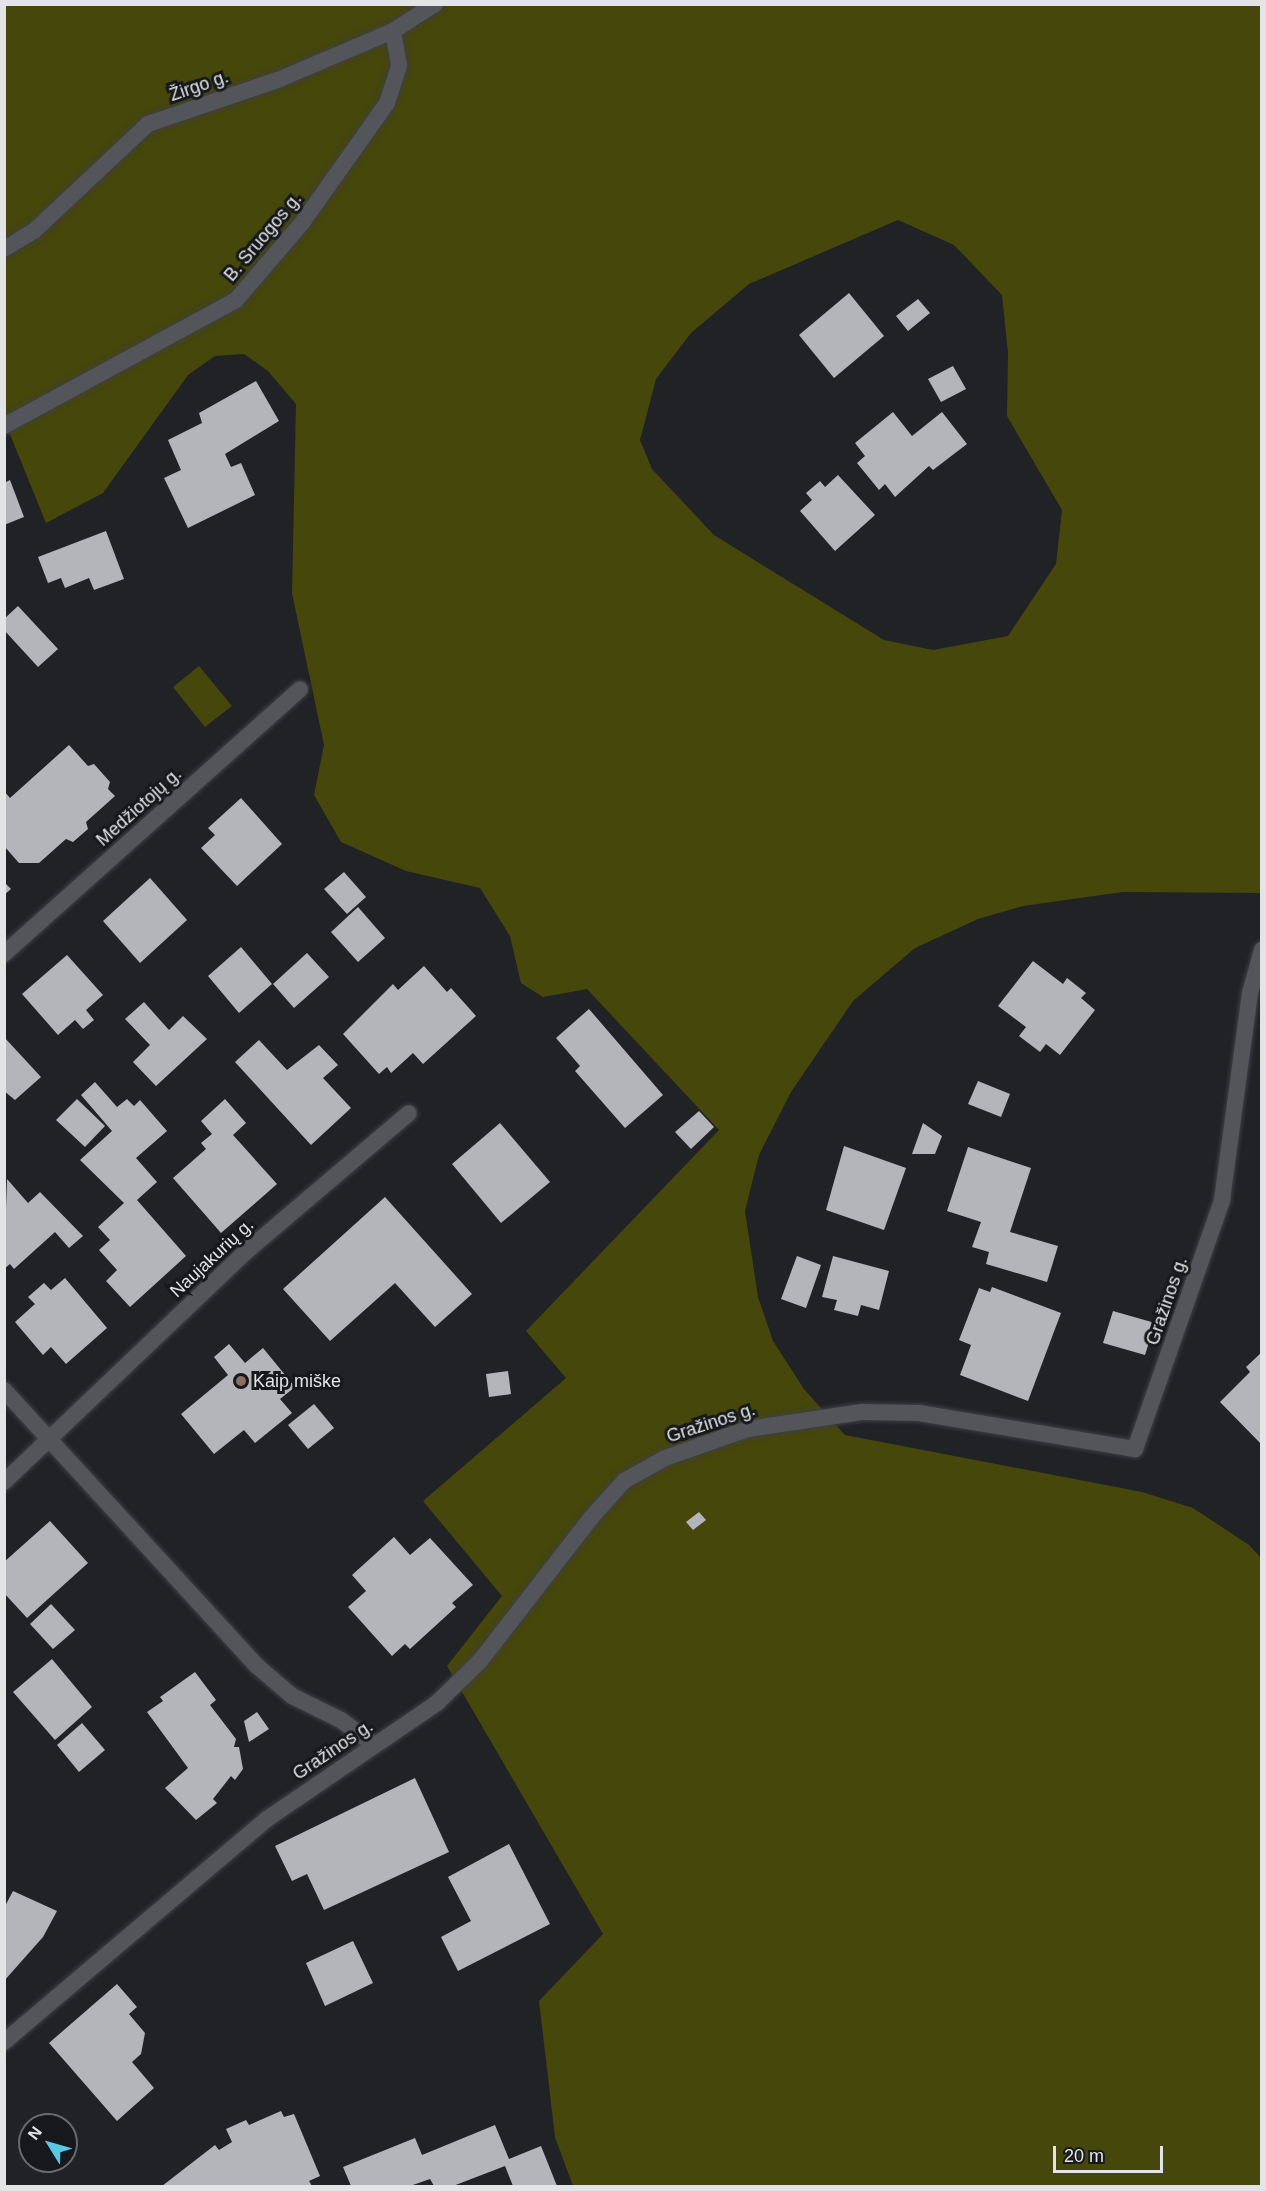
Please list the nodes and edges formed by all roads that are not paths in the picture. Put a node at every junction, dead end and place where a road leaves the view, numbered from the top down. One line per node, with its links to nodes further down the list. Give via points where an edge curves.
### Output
1 (435, 4): 2 (street, Žirgo g.)
2 (393, 31): 3 (street, Žirgo g., via 280,79 148,124 34,231); 4 (street, B. Sruogos g., via 399,65 387,102 302,223 236,300)
3 (4, 249)
4 (4, 426)
5 (300, 689): 7 (street, Medžiotojų g.)
6 (1262, 950): 12 (street, Gražinos g., via 1250,993 1222,1200 1135,1449 918,1413 862,1412 748,1429 665,1458 624,1481 463,1678 437,1703)
7 (4, 954)
8 (408, 1113): 10 (street, Naujakurių g., via 248,1250)
9 (4, 1390): 10 (street)
10 (51, 1441): 11 (street, Naujakurių g.); 12 (street, via 257,1666 292,1696 341,1720)
11 (4, 1482)
12 (374, 1745): 13 (street, Gražinos g., via 267,1819)
13 (4, 2042)

